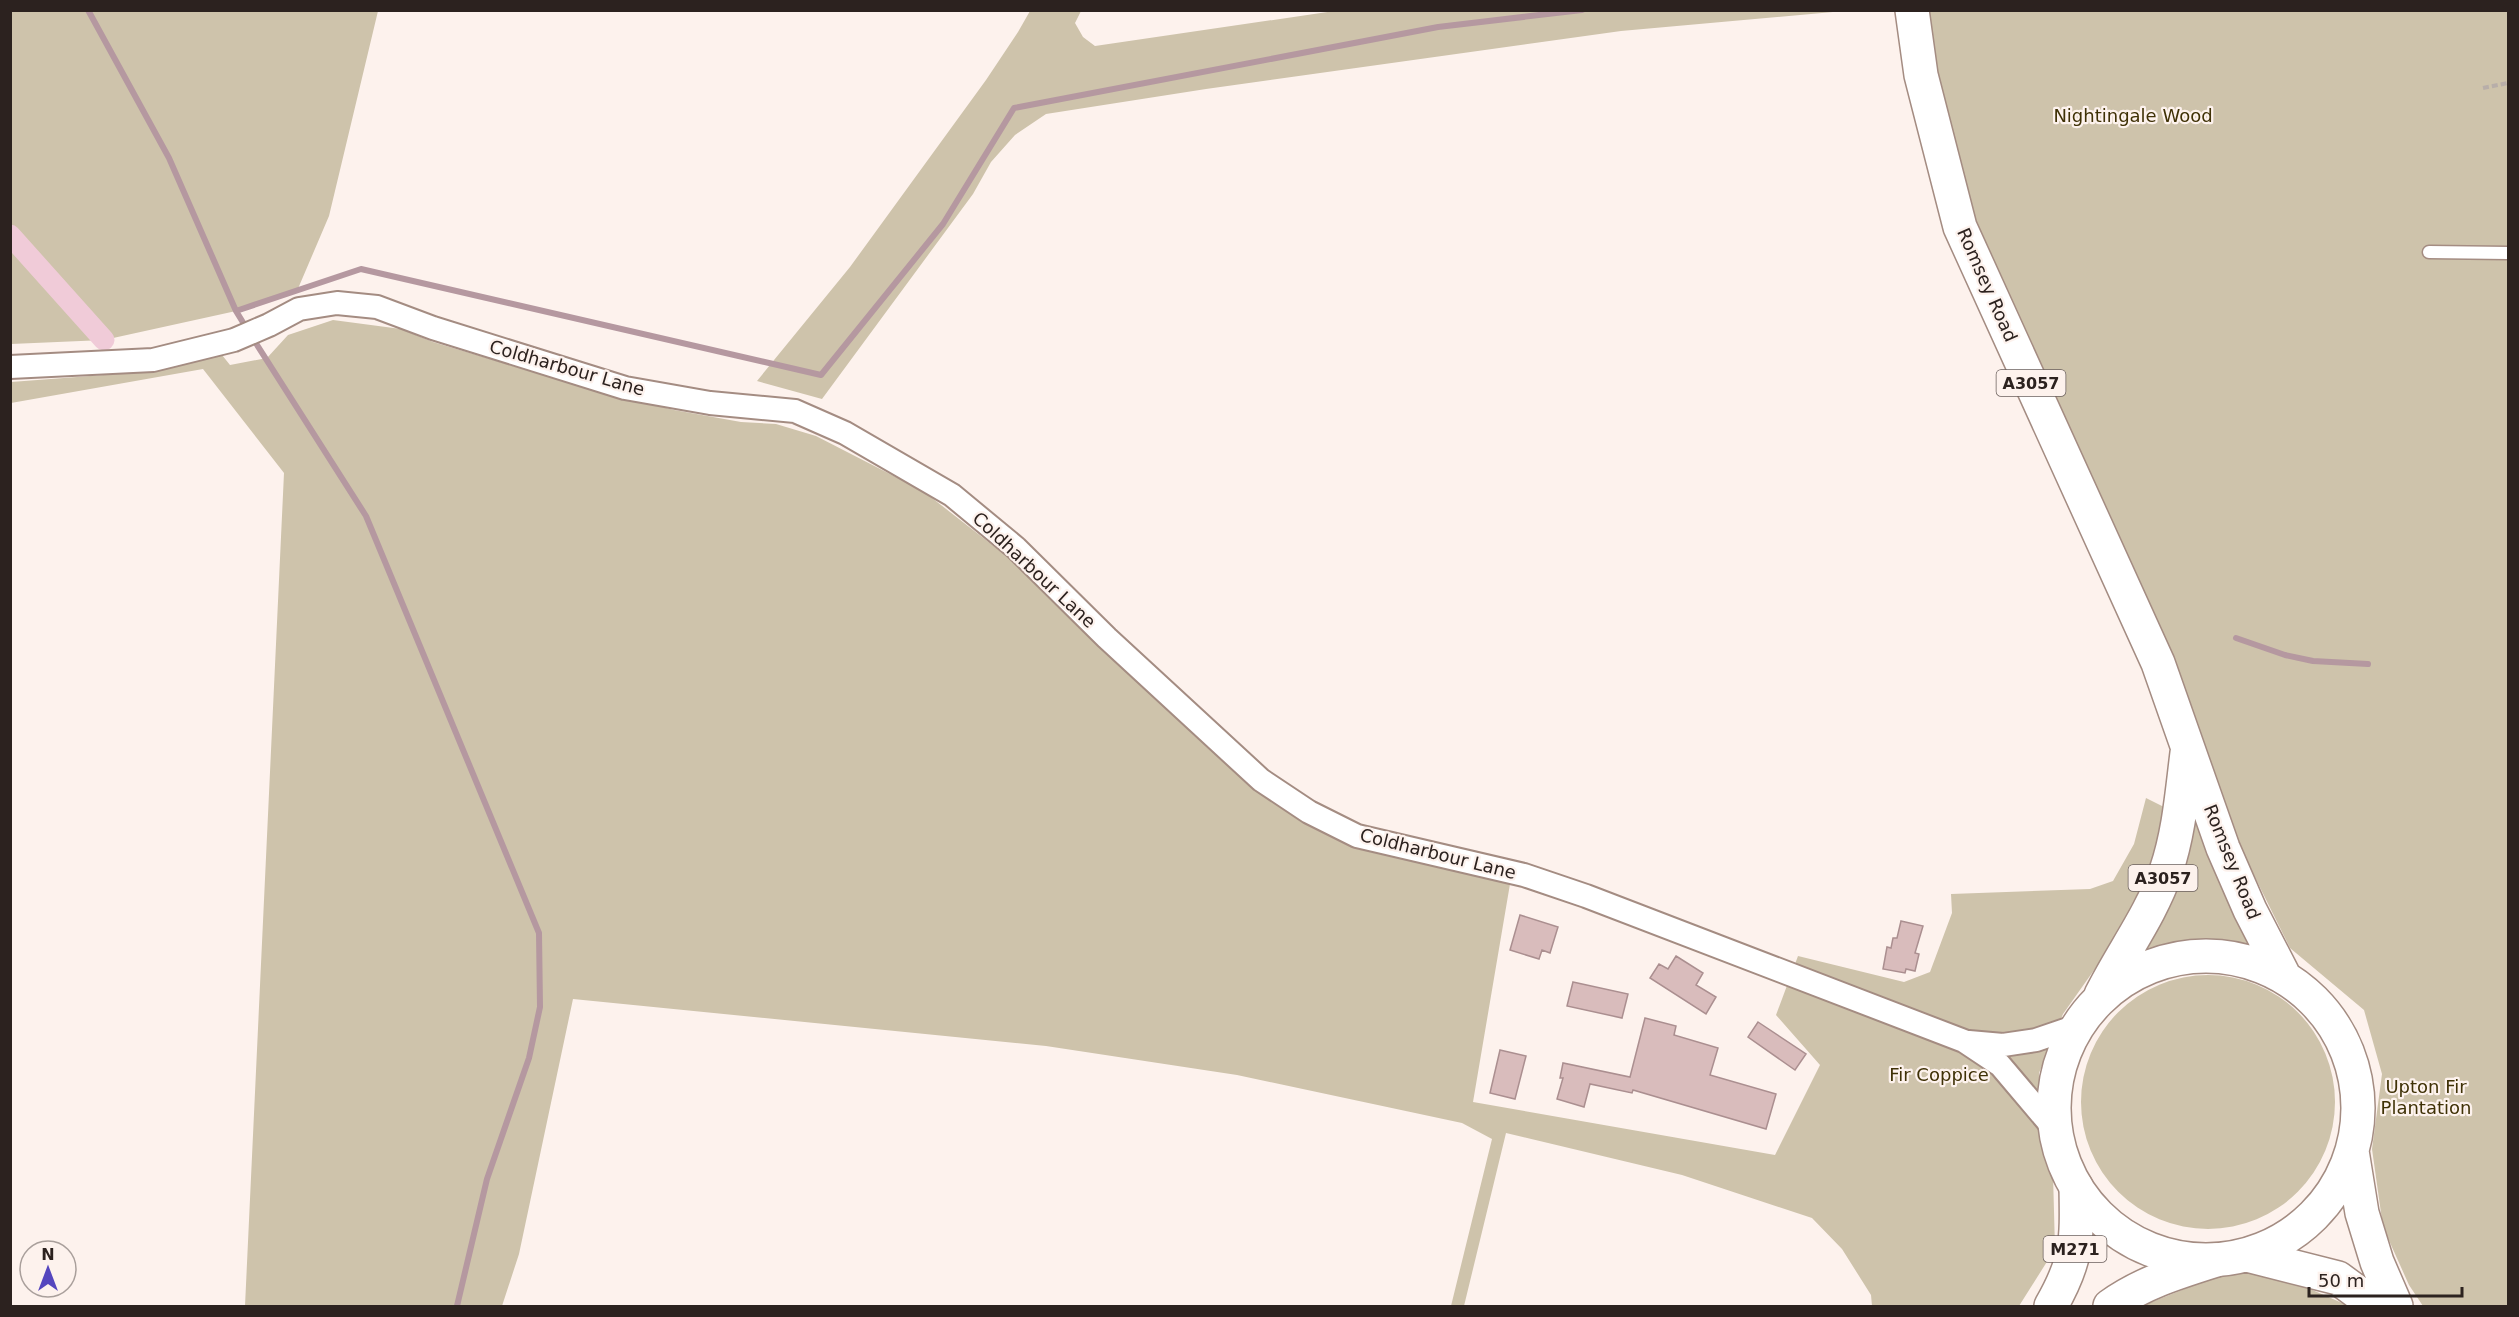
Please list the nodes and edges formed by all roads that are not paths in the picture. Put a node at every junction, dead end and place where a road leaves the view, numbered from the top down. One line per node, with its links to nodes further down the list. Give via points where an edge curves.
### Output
1 (1912, 10): 5 (main road, Romsey Road / A3057, via 1921,75 1960,227 2158,663)
2 (2429, 252): 3 (lane)
3 (2508, 253)
4 (10, 367): 9 (street, Coldharbour Lane, via 153,360 237,339 299,309 337,303 377,307 625,388 710,403 795,411 845,433 952,495 1016,548 1261,780 1309,813 1357,836 1524,875 1586,896)
5 (2188, 745): 6 (main road, Romsey Road / A3057, via 2223,848); 7 (main road, Romsey Road / A3057, via 2178,826 2166,872 2147,915)
6 (2284, 976): 7 (main road, via 2231,957 2183,957 2146,967); 11 (main road, via 2323,1009 2349,1052 2359,1101)
7 (2099, 999): 8 (main road)
8 (2077, 1026): 9 (street, Coldharbour Lane, via 2036,1040 2003,1045); 10 (main road, via 2057,1076 2053,1102)
9 (1964, 1041): 10 (street, Coldharbour Lane, via 2000,1065)
10 (2055, 1130): 12 (main road, via 2059,1150)
11 (2352, 1151): 13 (main road, via 2341,1180 2301,1227 2275,1243); 17 (main road, via 2362,1213)
12 (2076, 1187): 13 (main road, via 2112,1228 2136,1243 2180,1257); 14 (main road, M271, via 2074,1251)
13 (2232, 1257): 15 (main road, via 2162,1277); 16 (main road, via 2338,1278)
14 (2051, 1306)
15 (2110, 1306)
16 (2376, 1306)
17 (2396, 1306)

